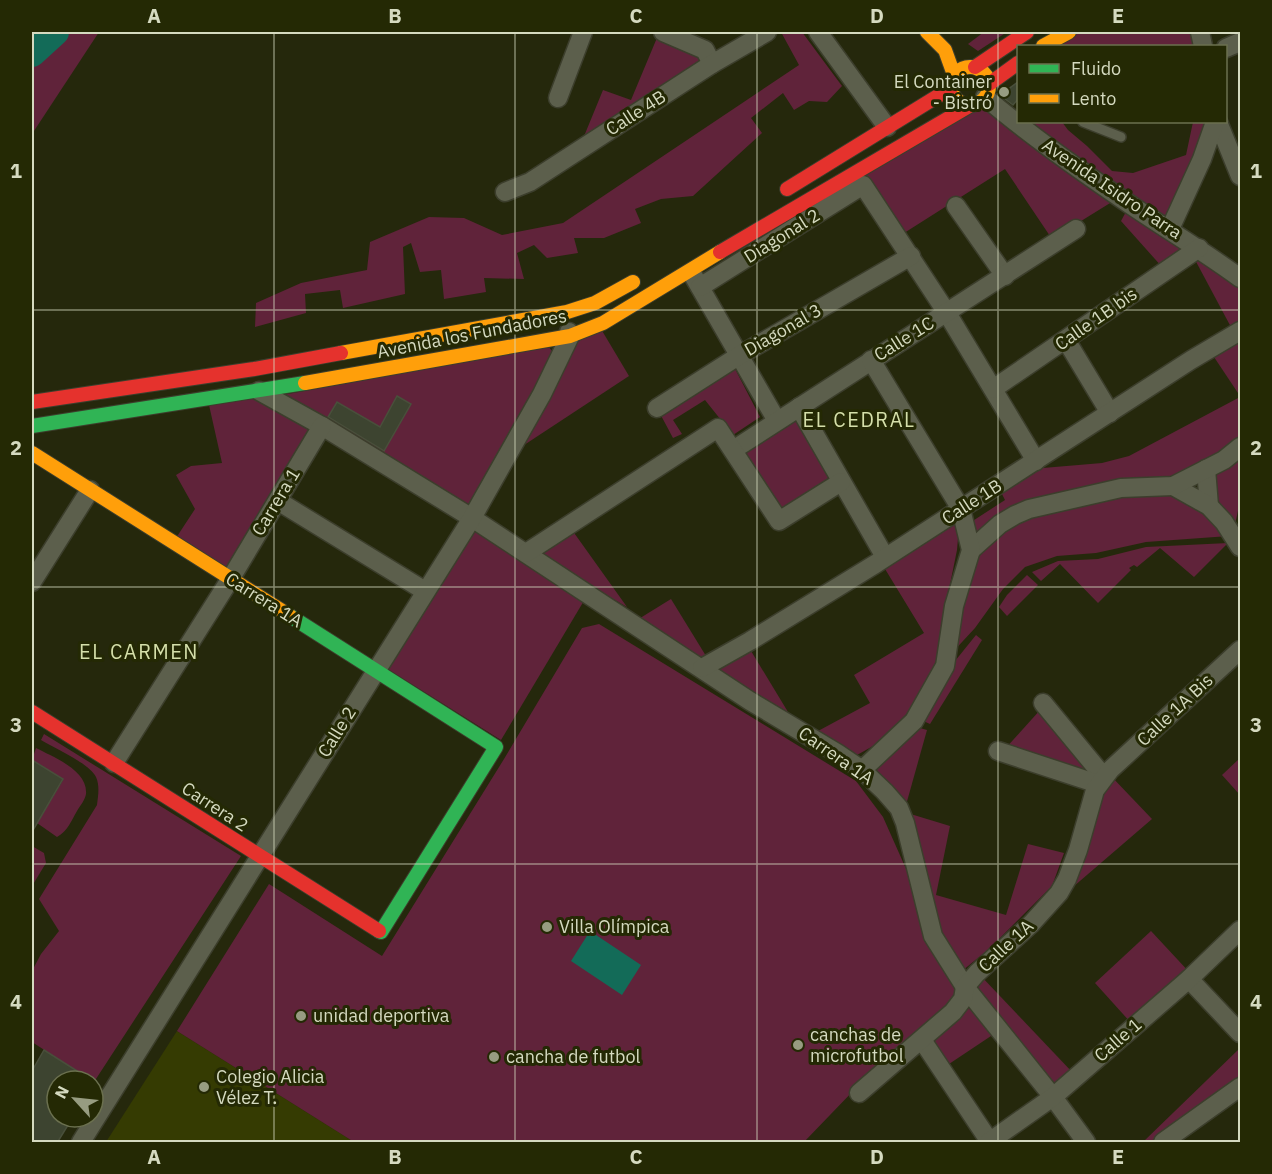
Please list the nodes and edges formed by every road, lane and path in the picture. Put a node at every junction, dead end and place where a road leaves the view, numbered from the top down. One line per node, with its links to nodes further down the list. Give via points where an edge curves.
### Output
1 (583, 32): 14 (street)
2 (663, 32): 9 (street, via 705,50)
3 (767, 32): 9 (street, Calle 4B)
4 (818, 32): 20 (street)
5 (927, 32): 12 (main road, via 948,53)
6 (1027, 32): 11 (main road)
7 (1069, 32): 8 (main road)
8 (1045, 45)
9 (712, 64): 23 (street, Calle 4B, via 530,182)
10 (1017, 64): 13 (main road, Avenida los Fundadores)
11 (975, 67): 12 (main road, via 963,67); 13 (main road, via 986,75)
12 (952, 81): 13 (main road, via 957,100); 20 (main road)
13 (982, 96): 15 (street, Avenida Isidro Parra); 30 (main road, Avenida los Fundadores)
14 (558, 98)
15 (1017, 119)
16 (1022, 123): 27 (street, Avenida Isidro Parra, via 1121,209)
17 (1086, 123): 21 (lane)
18 (1217, 123): 22 (street)
19 (1217, 123): 27 (street)
20 (886, 127): 24 (main road)
21 (1121, 137)
22 (1240, 172)
23 (505, 192)
24 (776, 197)
25 (956, 206): 31 (street)
26 (1076, 229): 31 (street, Calle 1C)
27 (1170, 229): 28 (street, Avenida Isidro Parra)
28 (1199, 248): 33 (street, Avenida Isidro Parra); 39 (street, Calle 1B bis)
29 (911, 256): 34 (street, Diagonal 2, via 863,185); 36 (street); 40 (street, Diagonal 3)
30 (689, 270): 34 (street); 38 (main road, Avenida los Fundadores, via 603,323)
31 (1005, 276): 36 (street, Calle 1C)
32 (645, 277): 35 (main road, Avenida los Fundadores, via 595,303)
33 (1240, 278)
34 (700, 287): 40 (street)
35 (567, 312): 38 (street); 44 (main road, Avenida los Fundadores, via 254,369)
36 (946, 313): 41 (street, Calle 1C); 42 (street)
37 (1240, 331): 47 (street, Calle 1B)
38 (570, 336): 43 (main road, Avenida los Fundadores); 62 (street, Calle 2)
39 (1066, 340): 42 (street, Calle 1B bis); 47 (street)
40 (740, 355): 46 (street, Diagonal 3); 48 (street)
41 (871, 360): 45 (street, Calle 1C); 61 (street)
42 (993, 389): 54 (street)
43 (259, 391): 49 (main road, Avenida los Fundadores); 50 (street)
44 (32, 402)
45 (799, 407): 48 (street, Calle 1C); 56 (street)
46 (657, 408)
47 (1110, 414): 54 (street, Calle 1B)
48 (777, 421): 52 (street, Calle 1C)
49 (32, 426)
50 (322, 426): 59 (street, Carrera 1); 62 (street)
51 (1240, 447): 55 (street)
52 (733, 450): 56 (street, via 779,521); 65 (street, via 718,428)
53 (32, 453): 58 (main road, Carrera 1A)
54 (1036, 461): 61 (street, Calle 1B)
55 (1206, 469): 57 (street); 60 (street)
56 (841, 482): 66 (street)
57 (1173, 486): 60 (street); 64 (street, via 1121,488 1029,509 1000,524)
58 (90, 490): 67 (main road, Carrera 1A); 68 (street)
59 (278, 501): 67 (street, Carrera 1); 69 (street)
60 (1209, 506): 63 (street)
61 (961, 509): 64 (street); 66 (street, Calle 1B)
62 (472, 518): 65 (street, Carrera 1A); 69 (street, Calle 2)
63 (1240, 547)
64 (971, 550): 77 (street, via 954,606 945,666 914,721)
65 (526, 553): 71 (street, Carrera 1A)
66 (885, 557): 71 (street, Calle 1B)
67 (231, 578): 72 (main road, Carrera 1A); 76 (street, Carrera 1)
68 (32, 582)
69 (425, 591): 72 (street, Calle 2)
70 (1240, 650): 78 (street, Calle 1A Bis)
71 (702, 668): 77 (street, Carrera 1A)
72 (375, 670): 79 (street, Calle 2); 81 (main road, Carrera 1A, via 496,747)
73 (1043, 703): 78 (street)
74 (32, 712): 76 (main road, Carrera 2)
75 (998, 751): 78 (street)
76 (114, 763): 79 (main road, Carrera 2)
77 (862, 770): 83 (street, Carrera 1A, via 899,808 933,936)
78 (1104, 777): 83 (street, Calle 1A, via 1059,893)
79 (259, 857): 81 (main road, Carrera 2); 90 (street, Calle 2)
80 (1240, 930): 82 (street, Calle 1)
81 (381, 932)
82 (1189, 979): 84 (street); 88 (street, Calle 1)
83 (965, 987): 85 (street, Calle 1A, via 963,999 953,1012); 88 (street, Carrera 1A)
84 (1240, 1033)
85 (922, 1040): 87 (street, Calle 1A); 89 (street)
86 (1240, 1087): 92 (street)
87 (860, 1093)
88 (1053, 1097): 89 (street, Calle 1); 91 (street, Carrera 1A)
89 (989, 1142)
90 (81, 1143)
91 (1086, 1143)
92 (1163, 1143)

